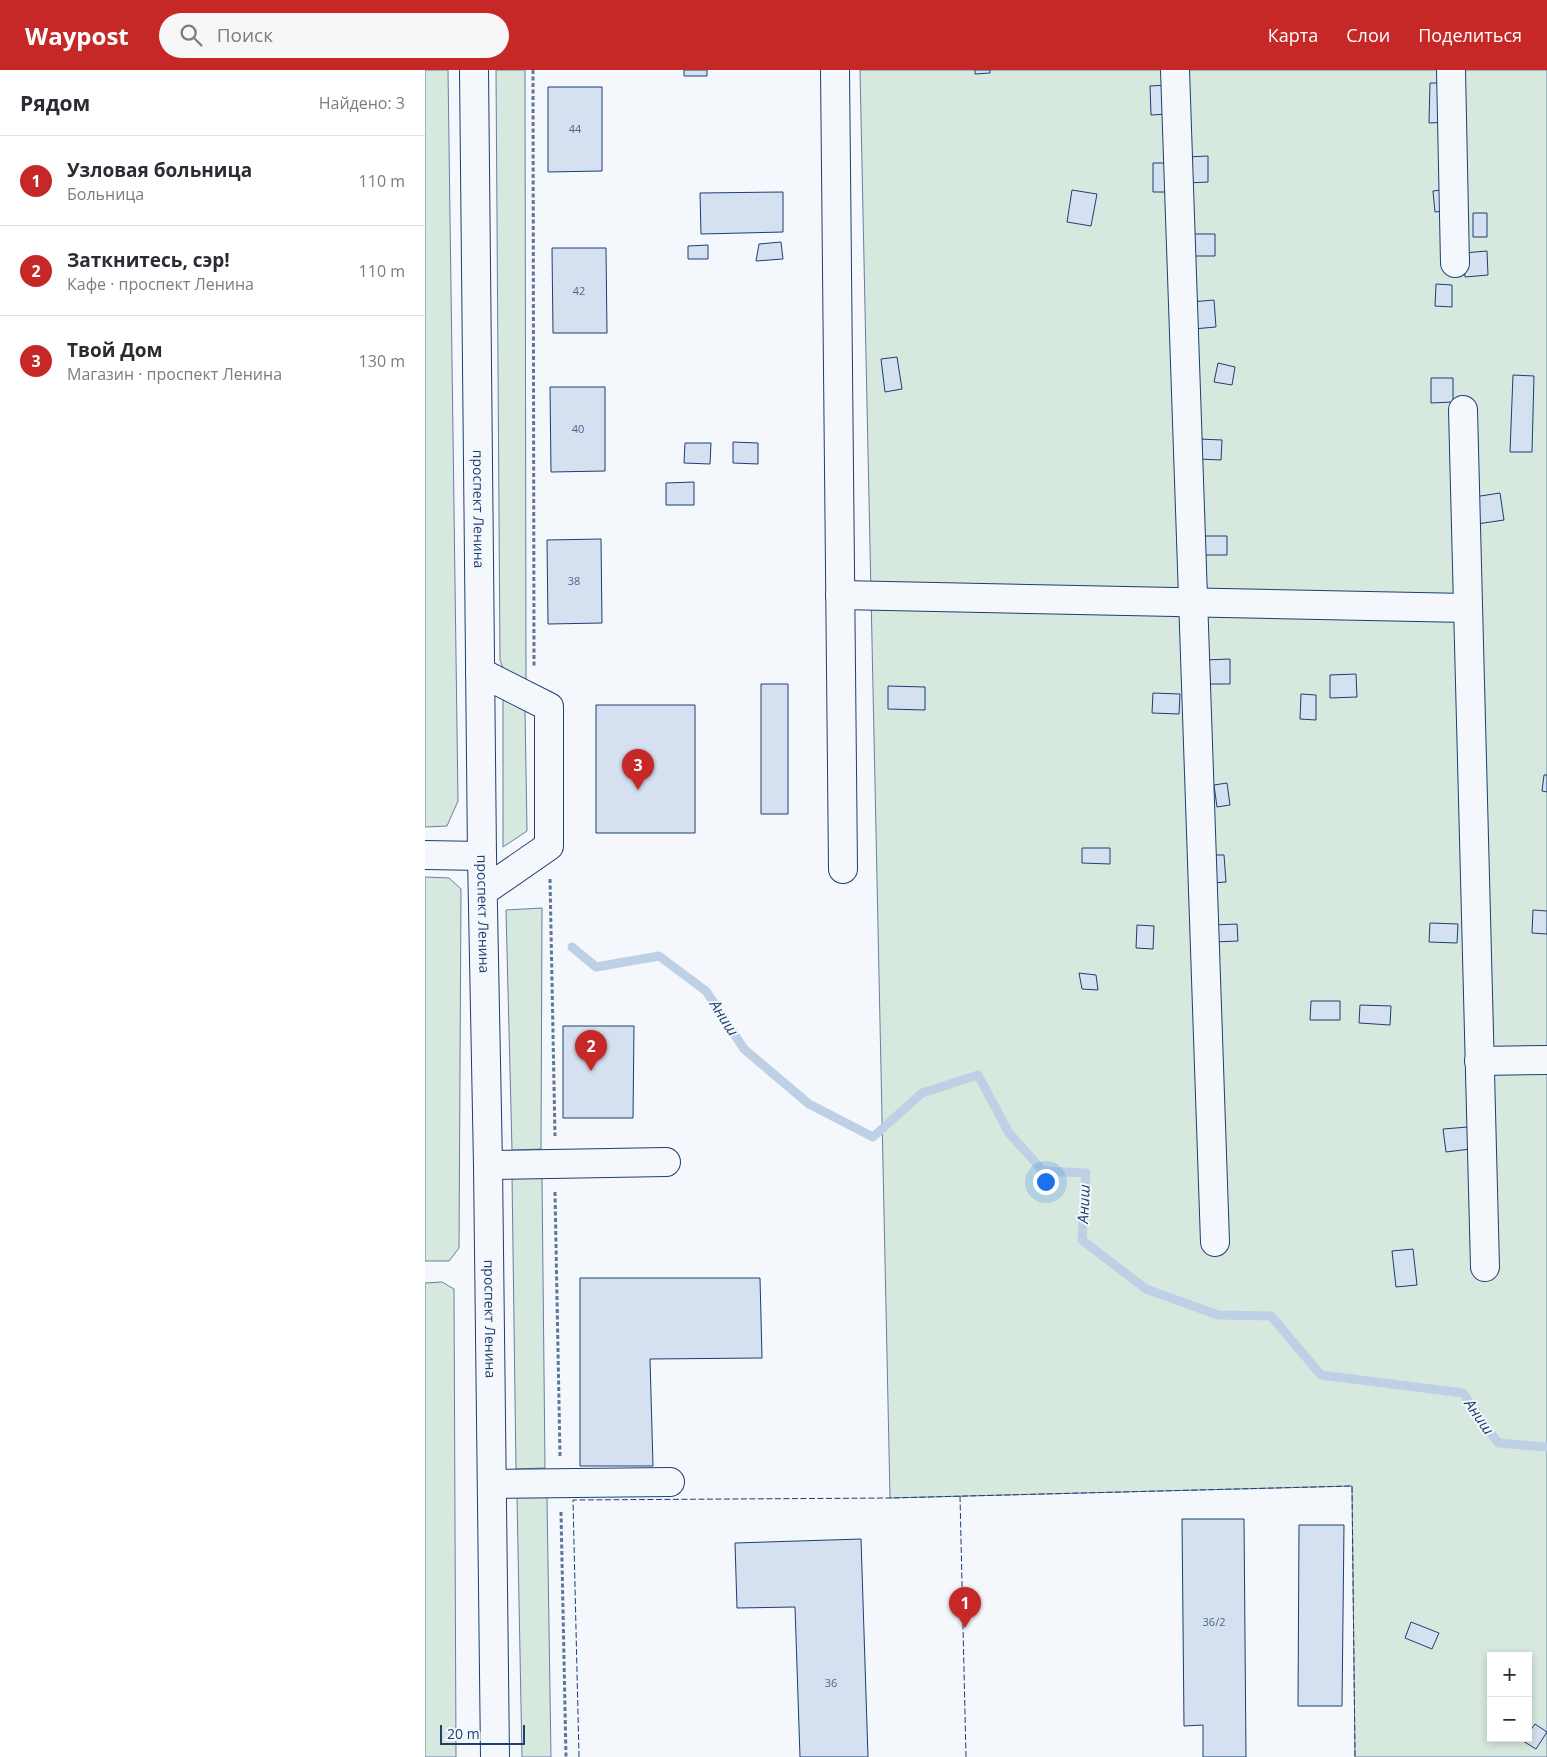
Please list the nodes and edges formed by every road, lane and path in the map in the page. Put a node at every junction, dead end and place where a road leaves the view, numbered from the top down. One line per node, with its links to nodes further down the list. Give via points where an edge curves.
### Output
1 (474, 70): 11 (street, проспект Ленина)
2 (533, 70): 12 (path)
3 (835, 70): 8 (street)
4 (1175, 70): 9 (street)
5 (1451, 70): 6 (street)
6 (1455, 263)
7 (1463, 410): 10 (street)
8 (840, 595): 9 (street); 16 (street)
9 (1193, 602): 10 (street); 23 (street)
10 (1467, 608): 18 (street)
11 (480, 672): 12 (street); 15 (street, проспект Ленина)
12 (534, 699): 13 (street, via 549,707)
13 (549, 846): 17 (street); 21 (path)
14 (425, 855): 15 (street)
15 (482, 856): 17 (street, проспект Ленина)
16 (843, 869)
17 (483, 891): 22 (street, проспект Ленина)
18 (1479, 1060): 19 (street); 24 (street)
19 (1547, 1060)
20 (666, 1162): 21 (street)
21 (555, 1164): 22 (street); 25 (path)
22 (488, 1165): 27 (street, проспект Ленина)
23 (1215, 1242)
24 (1485, 1267)
25 (561, 1482): 26 (street); 27 (street); 29 (path)
26 (670, 1482)
27 (492, 1484): 28 (street, проспект Ленина)
28 (495, 1757)
29 (566, 1757)

